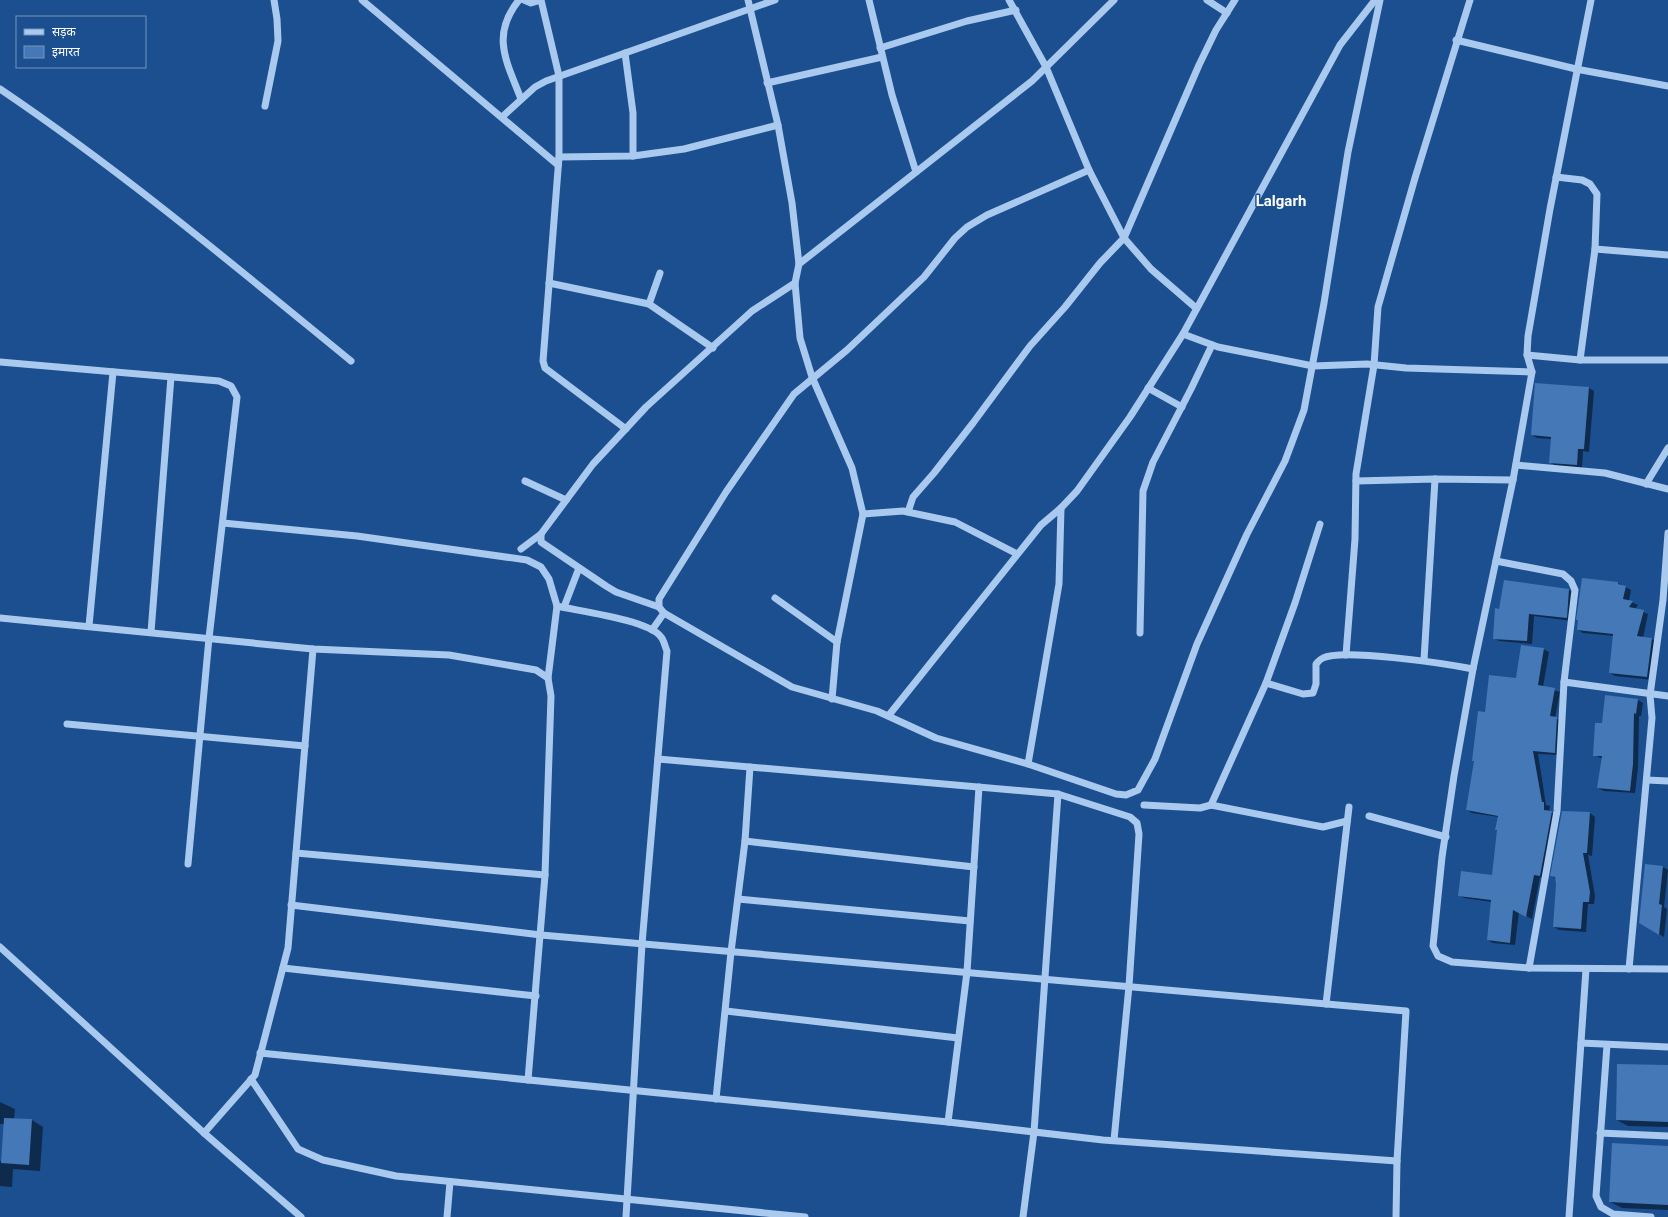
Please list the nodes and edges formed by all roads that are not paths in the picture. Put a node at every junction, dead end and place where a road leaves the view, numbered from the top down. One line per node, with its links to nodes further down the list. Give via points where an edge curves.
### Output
1 (274, 0): 30 (street, via 278,41)
2 (362, 0): 31 (street)
3 (519, 0): 29 (street, via 506,21 502,44 503,54)
4 (524, 0): 25 (street, via 531,3 541,0)
5 (748, 0): 16 (street)
6 (775, 0): 16 (street)
7 (869, 0): 20 (street)
8 (1009, 0): 17 (street)
9 (1114, 0): 23 (street)
10 (1207, 0): 18 (street)
11 (1235, 0): 18 (street)
12 (1376, 0): 47 (street, via 1340,45)
13 (1380, 0): 57 (street, via 1348,152)
14 (1470, 0): 19 (street)
15 (1591, 0): 24 (street)
16 (750, 10): 21 (street); 26 (street)
17 (1016, 10): 20 (street, via 967,21); 23 (street)
18 (1227, 13): 39 (street, via 1199,65)
19 (1456, 40): 24 (street); 56 (street, via 1378,307)
20 (880, 48): 22 (street)
21 (625, 53): 25 (street); 33 (street, via 633,113)
22 (882, 57): 26 (street); 37 (street)
23 (1046, 67): 36 (street); 37 (street)
24 (1576, 69): 27 (street); 38 (street)
25 (559, 76): 29 (street, via 535,87); 34 (street)
26 (767, 83): 32 (street)
27 (1668, 86)
28 (0, 88): 54 (street, via 146,194)
29 (521, 99): 31 (street)
30 (265, 106)
31 (502, 117): 35 (street)
32 (778, 125): 33 (street, via 684,149); 42 (street, via 792,203)
33 (633, 156): 34 (street)
34 (559, 157): 35 (street)
35 (558, 165): 45 (street)
36 (1089, 170): 39 (street); 61 (street, via 987,215 967,227 954,238 924,277 847,350)
37 (916, 172): 42 (street)
38 (1556, 177): 40 (street, via 1582,180 1590,184 1597,194); 51 (street)
39 (1124, 238): 47 (street, via 1151,269); 75 (street, via 1030,346 959,442 913,497)
40 (1595, 249): 41 (street); 52 (street)
41 (1668, 255)
42 (799, 264): 44 (street)
43 (660, 273): 46 (street)
44 (795, 282): 50 (street, via 752,311); 61 (street, via 800,338)
45 (549, 283): 46 (street); 64 (street, via 543,361 545,368)
46 (649, 304): 50 (street)
47 (1196, 308): 48 (street)
48 (1183, 334): 49 (street); 62 (street)
49 (1212, 345): 57 (street); 63 (street)
50 (713, 348): 64 (street)
51 (1527, 354): 52 (street); 59 (street)
52 (1580, 360): 53 (street)
53 (1668, 360)
54 (351, 361)
55 (0, 362): 58 (street)
56 (1374, 365): 57 (street); 59 (street); 70 (street)
57 (1313, 366): 111 (street, via 1304,410 1285,461 1222,588 1155,759 1138,790 1126,795 1116,794)
58 (112, 372): 60 (street); 90 (street)
59 (1532, 372): 66 (street)
60 (171, 377): 77 (street, via 219,381 231,386 237,397); 92 (street)
61 (812, 377): 76 (street, via 852,468); 88 (street, via 794,394 726,492 660,599)
62 (1148, 388): 63 (street); 74 (street, via 1077,492)
63 (1182, 407): 93 (street, via 1153,462 1143,491)
64 (626, 429): 73 (street, via 593,464)
65 (1668, 448): 71 (street)
66 (1516, 465): 68 (street); 71 (street, via 1606,473)
67 (1435, 479): 68 (street); 70 (street); 98 (street)
68 (1513, 480): 83 (street)
69 (525, 481): 73 (street)
70 (1356, 481): 97 (street, via 1355,539)
71 (1646, 484): 72 (street)
72 (1668, 489)
73 (566, 500): 80 (street)
74 (1061, 508): 82 (street, via 1041,525); 111 (street, via 1059,584)
75 (908, 512): 76 (street); 82 (street, via 955,522)
76 (863, 514): 95 (street)
77 (223, 523): 87 (street, via 357,536 527,560 541,567 549,579); 94 (street)
78 (1320, 524): 102 (street)
79 (1668, 533): 86 (street)
80 (541, 534): 81 (street); 84 (street, via 541,542)
81 (521, 549)
82 (1017, 554): 106 (street)
83 (1496, 561): 99 (street); 101 (street, via 1563,574 1571,581 1575,590)
84 (579, 568): 87 (street); 88 (street, via 616,592)
85 (775, 598): 95 (street)
86 (1665, 600): 103 (street)
87 (560, 607): 91 (street, via 637,624); 100 (street)
88 (662, 610): 91 (street); 105 (street, via 792,687)
89 (0, 618): 90 (street)
90 (89, 626): 92 (street)
91 (652, 630): 110 (street, via 661,637 667,651)
92 (152, 632): 94 (street)
93 (1140, 633)
94 (209, 638): 96 (street); 108 (street)
95 (837, 642): 105 (street)
96 (314, 649): 100 (street, via 449,655 536,670); 109 (street)
97 (1346, 655): 98 (street); 102 (street, via 1323,658 1316,664 1316,684 1313,693 1303,694)
98 (1424, 660): 99 (street)
99 (1473, 669): 122 (street)
100 (548, 678): 127 (street, via 551,696)
101 (1564, 682): 103 (street); 136 (street, via 1557,811)
102 (1266, 683): 118 (street)
103 (1650, 694): 104 (street); 113 (street, via 1652,718)
104 (1668, 696)
105 (832, 699): 106 (street)
106 (889, 715): 111 (street, via 936,738)
107 (67, 724): 108 (street)
108 (199, 736): 109 (street); 125 (street)
109 (305, 746): 124 (street)
110 (658, 759): 112 (street); 132 (street)
111 (1028, 764)
112 (750, 767): 115 (street); 123 (street)
113 (1647, 780): 114 (street); 138 (street)
114 (1668, 781)
115 (979, 787): 116 (street); 126 (street)
116 (1058, 794): 141 (street); 142 (street, via 1130,817 1137,824 1139,834)
117 (1144, 805): 118 (street, via 1200,808)
118 (1211, 805): 121 (street, via 1323,827)
119 (1349, 807): 121 (street)
120 (1369, 816): 122 (street)
121 (1347, 821): 144 (street)
122 (1446, 837): 136 (street, via 1433,946 1438,956 1452,962)
123 (745, 842): 126 (street); 128 (street)
124 (296, 854): 127 (street); 129 (street)
125 (188, 864)
126 (974, 867): 130 (street)
127 (545, 875): 131 (street)
128 (738, 899): 130 (street); 134 (street)
129 (291, 906): 131 (street); 135 (street, via 288,948)
130 (970, 921): 140 (street)
131 (541, 936): 132 (street); 143 (street)
132 (642, 944): 134 (street); 153 (street)
133 (0, 947): 157 (street)
134 (731, 952): 140 (street); 145 (street)
135 (283, 968): 143 (street); 150 (street)
136 (1530, 968): 137 (street)
137 (1586, 969): 138 (street); 147 (street)
138 (1629, 969): 139 (street)
139 (1668, 969)
140 (967, 972): 141 (street); 146 (street)
141 (1044, 979): 142 (street); 156 (street)
142 (1129, 986): 144 (street); 160 (street)
143 (536, 996): 152 (street)
144 (1326, 1004): 161 (street, via 1406,1010)
145 (726, 1011): 146 (street); 154 (street)
146 (958, 1038): 155 (street)
147 (1581, 1043): 148 (street); 170 (street)
148 (1607, 1045): 149 (street); 158 (street)
149 (1668, 1047)
150 (260, 1053): 151 (street, via 255,1075); 152 (street)
151 (251, 1080): 157 (street); 162 (street, via 298,1149 323,1160 388,1174)
152 (528, 1080): 153 (street)
153 (632, 1091): 154 (street); 163 (street)
154 (716, 1099): 155 (street)
155 (948, 1122): 156 (street)
156 (1034, 1132): 160 (street); 168 (street)
157 (204, 1133): 164 (street)
158 (1600, 1133): 159 (street); 171 (street, via 1596,1196 1601,1207 1614,1214)
159 (1668, 1136)
160 (1114, 1140): 161 (street)
161 (1397, 1161): 169 (street)
162 (450, 1182): 163 (street); 165 (street)
163 (627, 1200): 166 (street); 167 (street)
164 (302, 1217)
165 (447, 1217)
166 (626, 1217)
167 (805, 1217)
168 (1023, 1217)
169 (1396, 1217)
170 (1569, 1217)
171 (1651, 1217)

